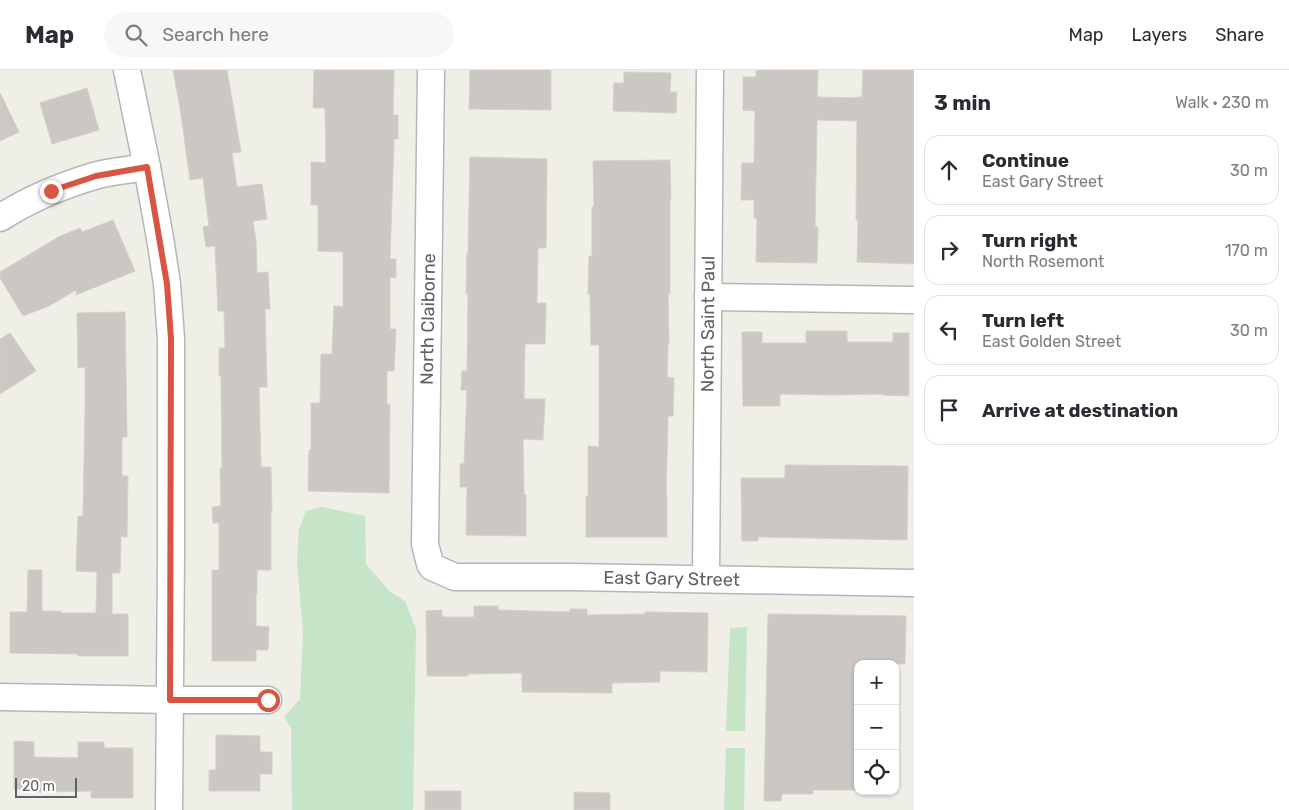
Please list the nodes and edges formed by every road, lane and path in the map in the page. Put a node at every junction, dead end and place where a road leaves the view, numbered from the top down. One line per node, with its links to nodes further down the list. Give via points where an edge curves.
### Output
1 (127, 70): 4 (street)
2 (431, 70): 8 (street, North Claiborne, via 425,544)
3 (710, 70): 6 (street, North Saint Paul)
4 (147, 167): 5 (street, via 96,176 51,191); 12 (street, via 167,284 171,339)
5 (0, 218)
6 (708, 297): 7 (street); 9 (street, North Saint Paul)
7 (914, 300)
8 (432, 566): 9 (street, East Gary Street, via 455,577)
9 (706, 579): 10 (street, East Gary Street)
10 (914, 583)
11 (0, 697): 12 (street)
12 (170, 700): 13 (street); 14 (street)
13 (268, 700)
14 (169, 810)

